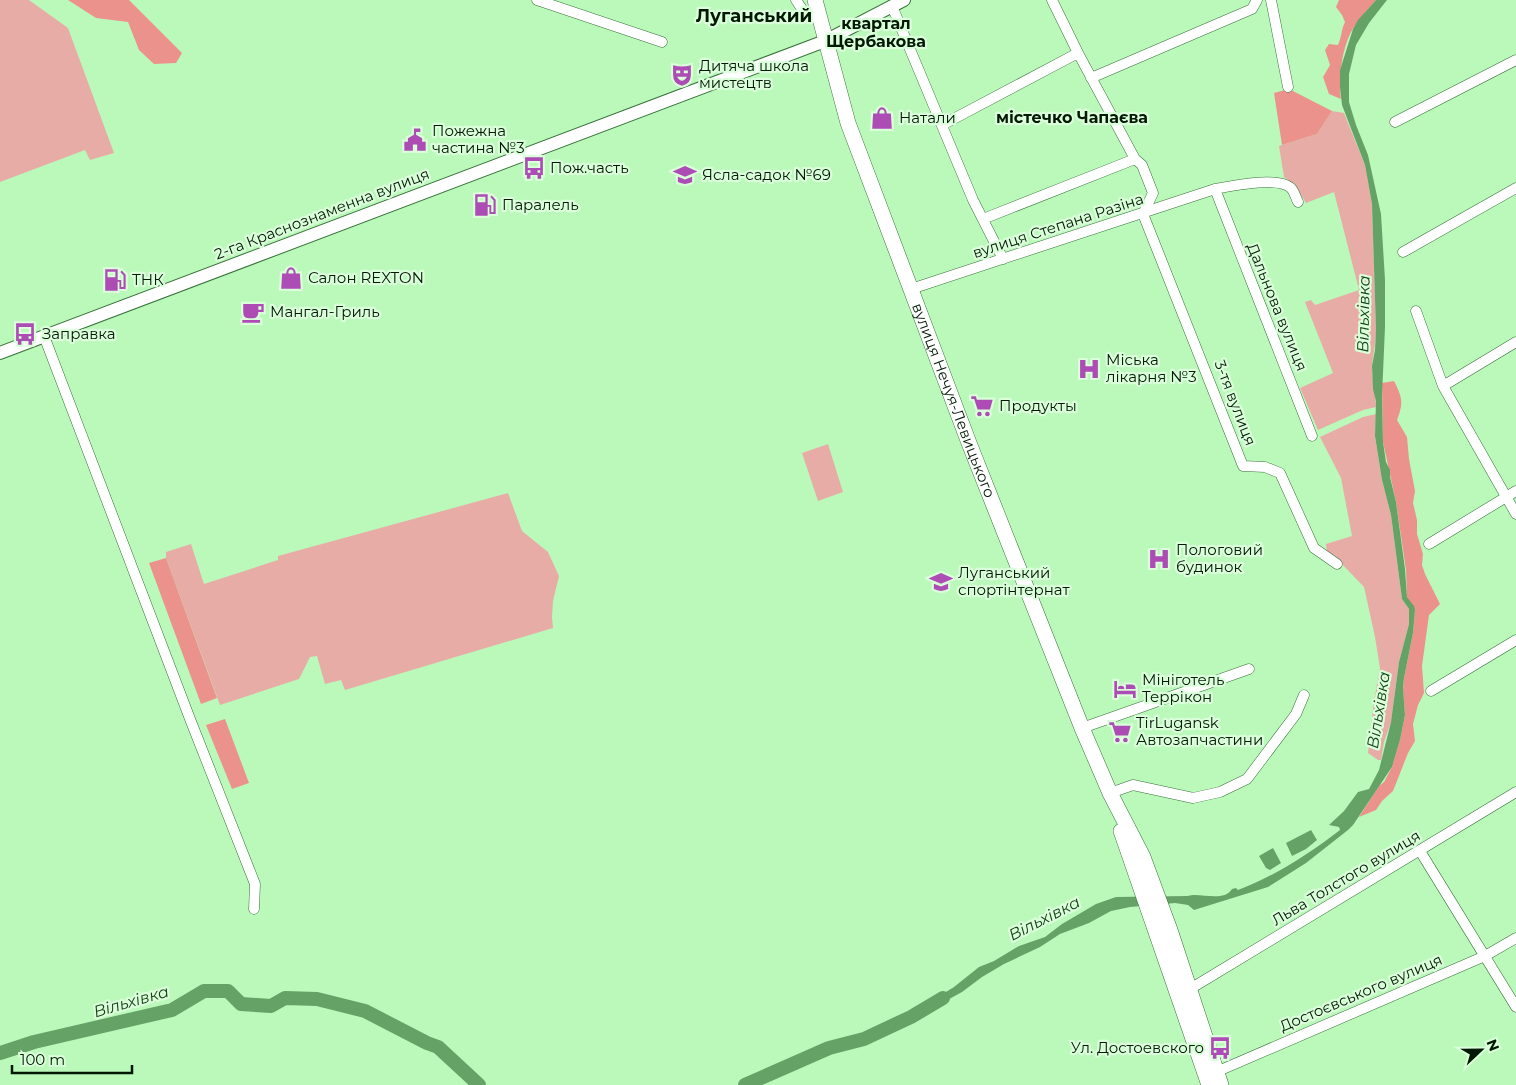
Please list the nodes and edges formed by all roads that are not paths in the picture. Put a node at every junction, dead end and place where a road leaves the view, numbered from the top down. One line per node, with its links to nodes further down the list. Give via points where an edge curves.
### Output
1 (537, 0): 10 (street)
2 (796, 0): 8 (street, via 804,12)
3 (815, 0): 8 (main road, вулиця Нечуя-Левицького)
4 (1052, 0): 11 (street)
5 (1258, 0): 13 (street, via 1252,8)
6 (1271, 0): 14 (street)
7 (898, 3): 9 (street, 2-га Краснознаменна вулиця); 16 (street)
8 (820, 21): 9 (main road, вулиця Нечуя-Левицького)
9 (825, 41): 25 (main road, вулиця Нечуя-Левицького, via 848,123); 27 (street, 2-га Краснознаменна вулиця)
10 (662, 42)
11 (1078, 53): 13 (street); 16 (street)
12 (1516, 60): 15 (street)
13 (1091, 78): 17 (street)
14 (1288, 87)
15 (1395, 122)
16 (942, 125): 22 (street)
17 (1134, 159): 21 (street, via 1142,165 1153,193); 22 (street)
18 (1516, 188): 23 (street)
19 (1215, 189): 20 (street, вулиця Степана Разіна, via 1260,182 1285,185 1292,188); 21 (street, вулиця Степана Разіна); 31 (street, Дальнова вулиця)
20 (1298, 202)
21 (1143, 214): 24 (street, вулиця Степана Разіна); 36 (street, 3-тя вулиця, via 1243,466 1265,467 1280,474 1314,548)
22 (983, 219): 24 (street)
23 (1404, 252)
24 (1003, 259): 25 (street, вулиця Степана Разіна)
25 (911, 289): 41 (main road, вулиця Нечуя-Левицького)
26 (1416, 311): 30 (street)
27 (44, 336): 29 (street, 2-га Краснознаменна вулиця); 45 (street, via 255,884)
28 (1516, 342): 30 (street)
29 (0, 353)
30 (1443, 386): 33 (street)
31 (1312, 436)
32 (1516, 490): 33 (street)
33 (1506, 497): 34 (street); 35 (street)
34 (1516, 514)
35 (1429, 544)
36 (1337, 564)
37 (1516, 640): 39 (street)
38 (1249, 669): 41 (street)
39 (1431, 691)
40 (1304, 695): 43 (street, via 1296,714 1247,779 1220,792 1193,798 1133,786)
41 (1082, 728): 43 (main road, вулиця Нечуя-Левицького)
42 (1516, 792): 44 (street, Льва Толстого вулиця)
43 (1110, 793): 46 (main road, вулиця Нечуя-Левицького)
44 (1420, 852): 48 (street); 49 (street, Льва Толстого вулиця)
45 (254, 910)
46 (1163, 932): 49 (main road); 51 (main road)
47 (1516, 938): 48 (street, Достоєвського вулиця)
48 (1485, 956): 50 (street); 51 (street, Достоєвського вулиця)
49 (1190, 989): 51 (main road)
50 (1516, 1007)
51 (1215, 1081)

